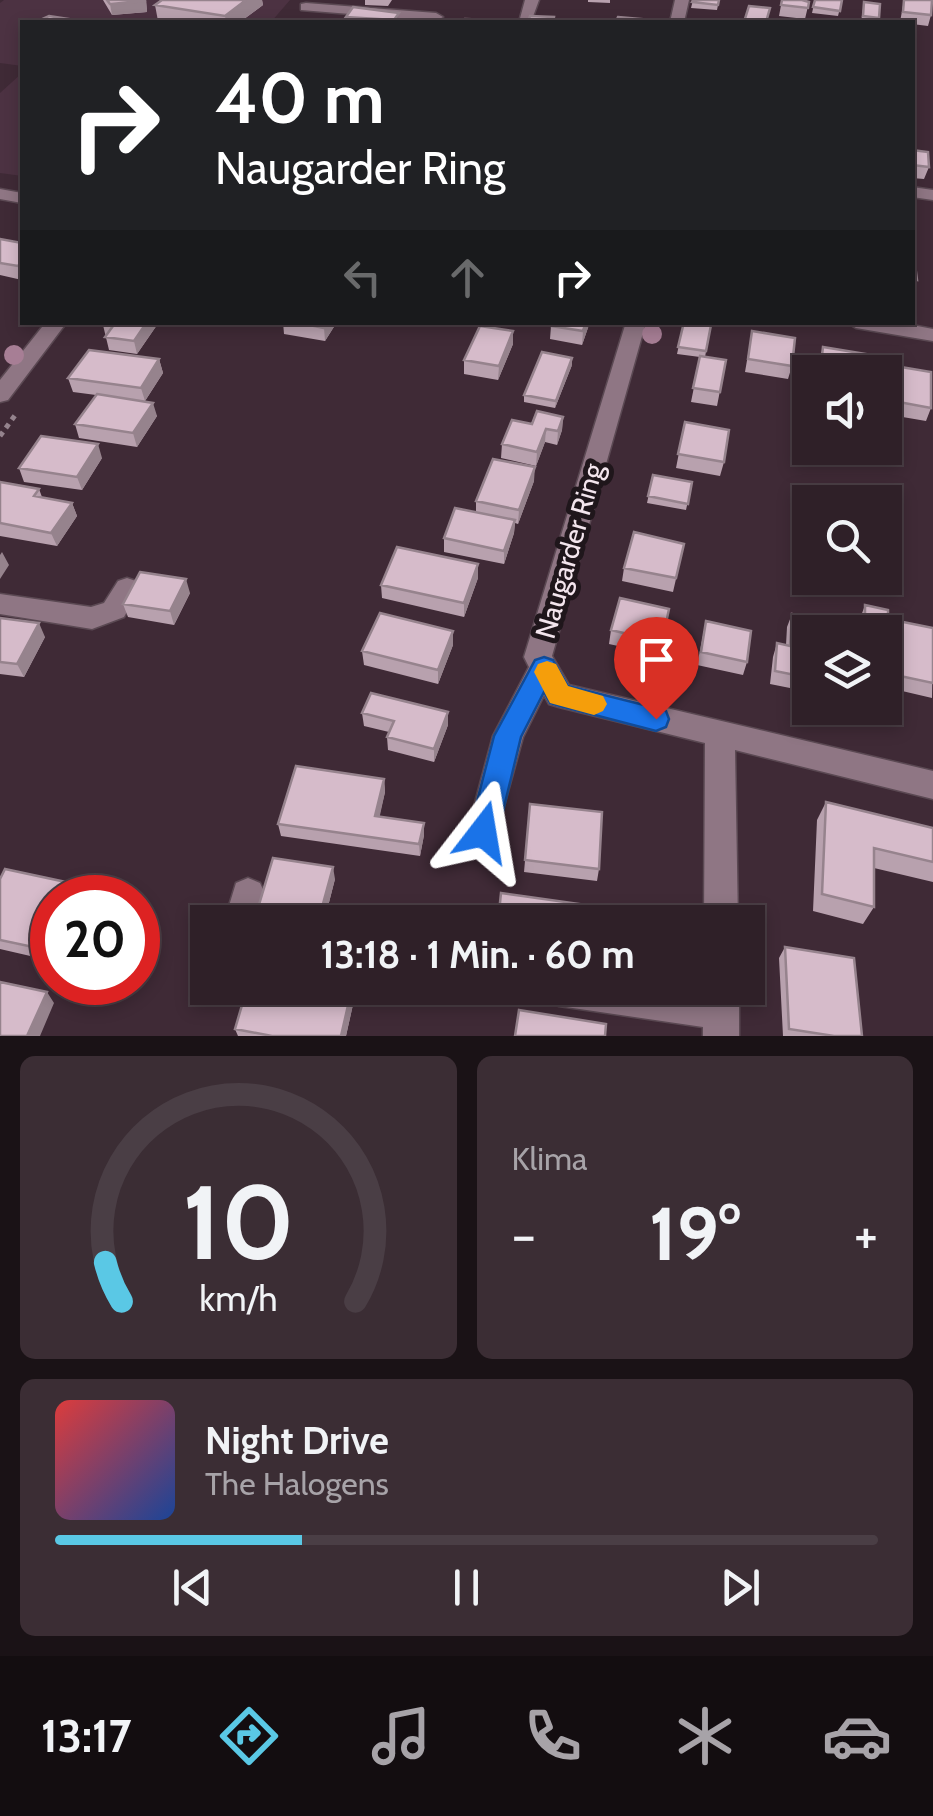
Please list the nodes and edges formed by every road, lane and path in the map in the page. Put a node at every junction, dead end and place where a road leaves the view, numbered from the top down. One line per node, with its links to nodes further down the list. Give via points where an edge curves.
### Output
1 (532, 0): 4 (street)
2 (309, 3): 3 (street)
3 (436, 18)
4 (525, 20)
5 (54, 325): 9 (street)
6 (635, 325): 12 (street, Naugarder Ring, via 538,657)
7 (874, 325): 8 (street)
8 (933, 335)
9 (0, 395)
10 (128, 588): 11 (street, via 114,610 92,618)
11 (0, 604)
12 (544, 668): 13 (street, Naugarder Ring, via 560,695); 15 (street, via 508,736)
13 (720, 735): 14 (street, Naugarder Ring); 16 (street)
14 (933, 785)
15 (483, 832)
16 (721, 905)
17 (674, 1005): 18 (street)
18 (721, 1012)

